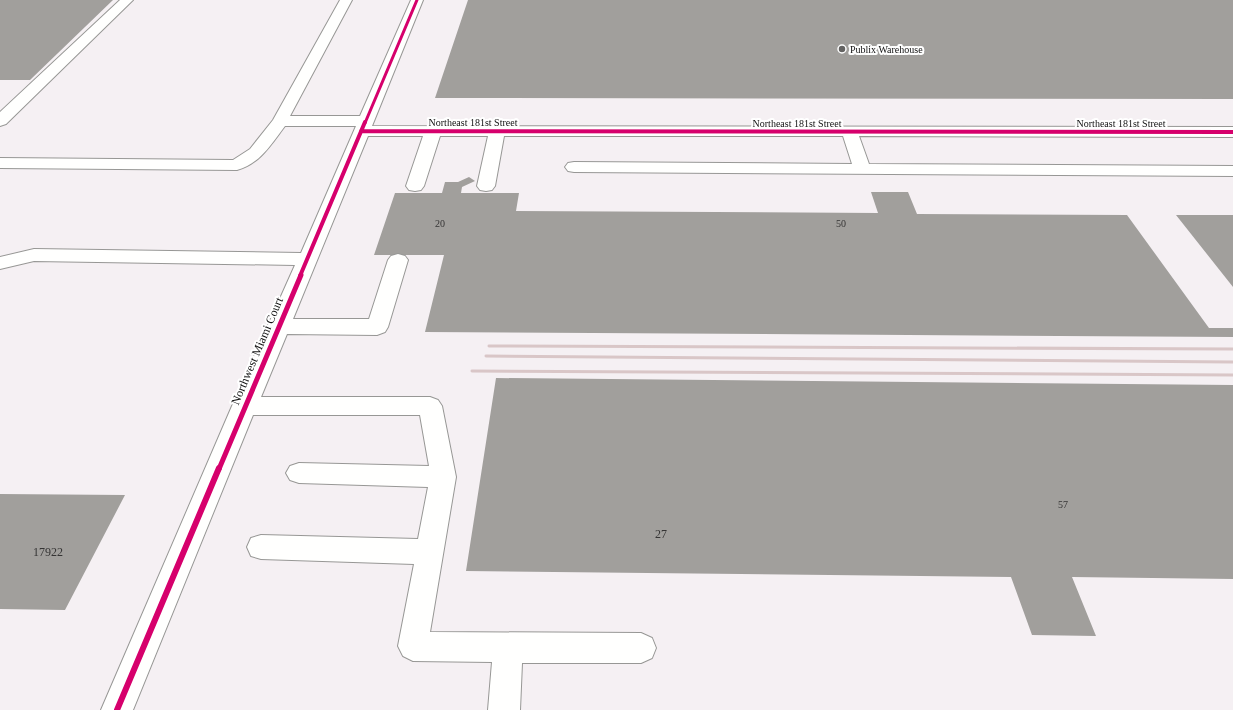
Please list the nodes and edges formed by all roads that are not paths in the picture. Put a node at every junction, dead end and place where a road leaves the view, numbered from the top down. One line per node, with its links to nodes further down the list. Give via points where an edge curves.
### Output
1 (127, 0): 4 (street)
2 (346, 0): 5 (street)
3 (417, 0): 6 (street, Northwest Miami Court)
4 (0, 121)
5 (280, 121): 6 (street, Northeast 181st Street); 11 (street, via 256,153 237,165)
6 (363, 126): 7 (street, Northeast 181st Street); 17 (street, Northwest Miami Court)
7 (433, 131): 8 (street, Northeast 181st Street); 15 (street)
8 (497, 131): 9 (street, Northeast 181st Street); 16 (street)
9 (849, 132): 10 (street, Northeast 181st Street); 13 (street)
10 (1233, 132)
11 (0, 163)
12 (574, 166): 13 (street)
13 (863, 169): 14 (street)
14 (1233, 171)
15 (415, 186)
16 (486, 186)
17 (307, 259): 19 (street, via 34,255); 20 (street, Northwest Miami Court)
18 (398, 260): 20 (street, via 377,326)
19 (0, 263)
20 (278, 326): 21 (street, Northwest Miami Court)
21 (244, 406): 23 (street, via 430,406); 28 (street, Northwest Miami Court)
22 (299, 473): 23 (street)
23 (444, 477): 25 (street)
24 (261, 547): 25 (street)
25 (429, 552): 26 (street, via 413,646)
26 (508, 648): 27 (street); 29 (street)
27 (641, 648)
28 (116, 710)
29 (504, 710)

